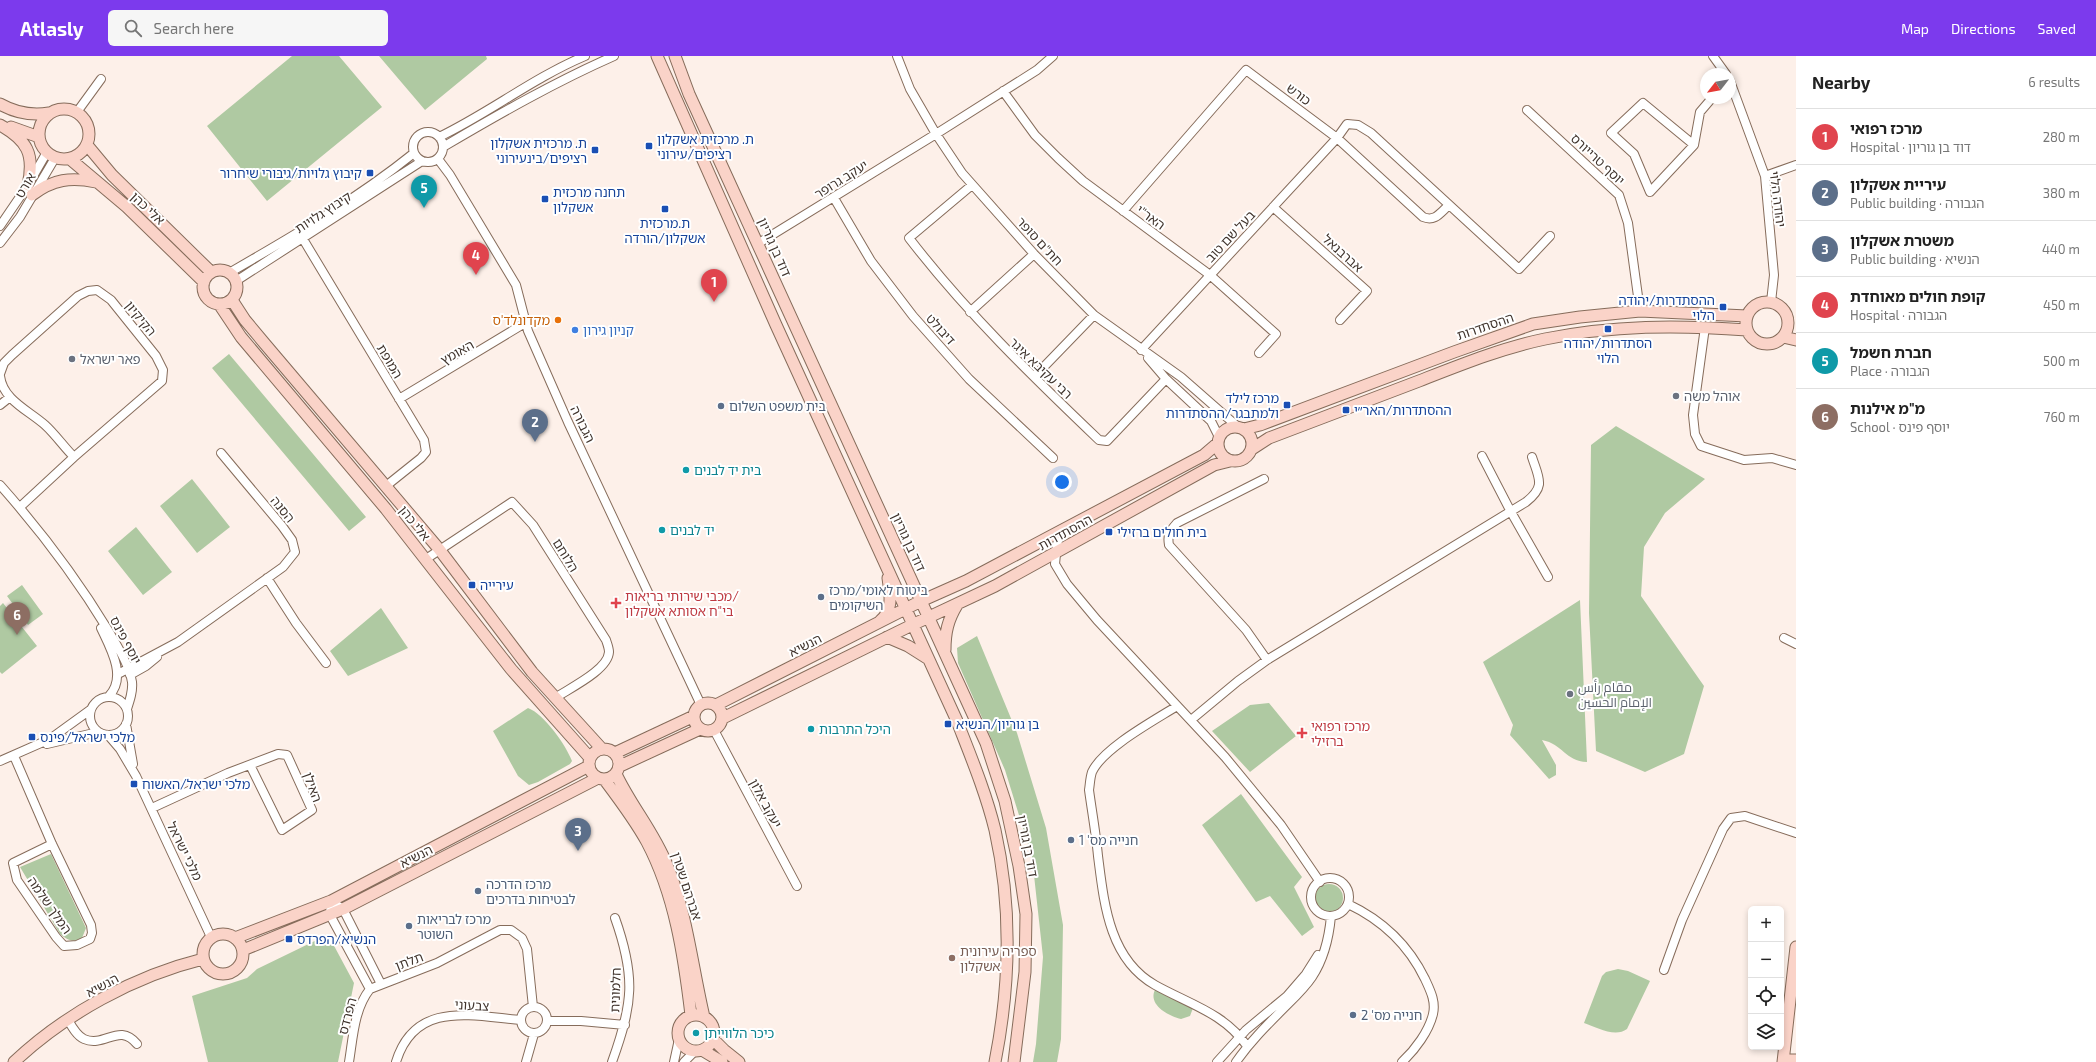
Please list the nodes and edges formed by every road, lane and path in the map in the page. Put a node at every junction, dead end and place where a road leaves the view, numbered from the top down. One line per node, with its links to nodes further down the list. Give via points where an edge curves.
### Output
1 (585, 56): 20 (street, via 550,72 467,123)
2 (614, 56): 24 (street, via 504,111)
3 (657, 56): 90 (street)
4 (675, 56): 43 (street, דוד בן גוריון, via 689,94)
5 (897, 56): 18 (street, חת"ם סופר, via 910,89)
6 (1053, 56): 10 (street, יעקב גרופר, via 1037,70)
7 (1718, 58): 8 (street)
8 (1723, 68)
9 (101, 79): 15 (street)
10 (1003, 91): 18 (street, יעקב גרופר); 38 (street, האר"י, via 1035,135 1058,158)
11 (1736, 97): 31 (street, יהודה הלוי)
12 (0, 104): 16 (street, via 22,113)
13 (1707, 104): 23 (street, via 1700,112)
14 (1526, 110): 52 (street, יוסף טרייורס, via 1619,195 1628,223)
15 (77, 112): 16 (street, via 62,108); 22 (street, via 87,123)
16 (49, 113): 19 (street, via 40,124)
17 (0, 124): 19 (street); 34 (street, via 16,133 30,154)
18 (936, 134): 33 (street, חת"ם סופר); 35 (street, יעקב גרופר)
19 (39, 137): 26 (street)
20 (439, 137): 24 (street); 25 (street, via 431,132 418,136 414,144)
21 (1337, 138): 36 (street, via 1423,217 1429,220 1436,218); 36 (street, בעל שם טוב, via 1347,124 1358,125 1371,133); 37 (street, בעל שם טוב); 38 (street, כורש, via 1246,70)
22 (87, 145): 27 (street, via 83,151); 45 (street, אלי כהן, via 112,175)
23 (1694, 145): 23 (street, via 1643,103 1611,133 1634,154 1650,192)
24 (443, 148): 28 (street)
25 (414, 153): 29 (street); 47 (street, קיבוץ גלויות, via 388,175)
26 (51, 155): 27 (street); 34 (street, אורט)
27 (70, 159): 32 (street, אלי כהן)
28 (438, 159): 29 (street); 58 (street, הגבורה, via 516,285 522,300)
29 (422, 161): 41 (street, קיבוץ גלויות)
30 (1796, 164): 31 (street)
31 (1765, 176): 50 (street, יהודה הלוי, via 1774,275)
32 (99, 183): 34 (street, via 67,179); 48 (street, אלי כהן, via 138,217)
33 (972, 185): 44 (street, חת"ם סופר); 53 (street, רבי עקיבא איגר, via 909,238)
34 (30, 190): 39 (street, אורט); 42 (street, אורט, via 20,217)
35 (834, 198): 43 (street, יעקב גרופר); 78 (street, דיבולט, via 871,261 913,316 969,379)
36 (1449, 205): 40 (street, בעל שם טוב, via 1519,269)
37 (1273, 207): 46 (street, בעל שם טוב); 56 (street, אברבנאל, via 1367,291)
38 (1123, 211): 46 (street, האר"י)
39 (0, 226)
40 (1550, 236)
41 (303, 239): 47 (street, קיבוץ גלויות); 69 (street, המופת)
42 (0, 243)
43 (759, 243): 93 (street, דוד בן גוריון)
44 (1034, 254): 53 (street); 54 (street, חת"ם סופר)
45 (211, 272): 47 (street, via 220,270); 48 (street)
46 (1210, 275): 63 (street, בעל שם טוב); 64 (street, האר"י, via 1276,334)
47 (233, 277): 49 (street, via 237,291)
48 (204, 282): 51 (street, via 206,296)
49 (232, 300): 51 (street); 83 (street, אלי כהן, via 265,344)
50 (1771, 302): 55 (street, via 1759,303); 57 (street, via 1783,309)
51 (219, 304): 89 (street, אלי כהן, via 241,336)
52 (1640, 311): 55 (street, ההסתדרות); 71 (street, ההסתדרות, via 1533,324 1260,425)
53 (970, 312): 66 (street, רבי עקיבא איגר)
54 (1094, 315): 63 (street, חת"ם סופר); 66 (street)
55 (1747, 316): 60 (street)
56 (1340, 320)
57 (1792, 322): 61 (street)
58 (525, 323): 69 (street, האומץ); 113 (street, הגבורה, via 568,422)
59 (1705, 327): 60 (street); 73 (street, via 1642,326 1580,332 1515,346 1269,438); 80 (street, via 1693,415 1694,434 1701,446 1744,460 1772,458)
60 (1747, 330): 61 (street, via 1754,339 1763,344 1774,343)
61 (1783, 337): 62 (street)
62 (1796, 340)
63 (1141, 350): 67 (street, חת"ם סופר); 71 (street, חת"ם סופר, via 1181,377)
64 (1259, 353)
65 (0, 375): 68 (street, הקיקיון, via 1,384); 76 (street, הקיקיון, via 4,363 78,296 96,290 111,300 156,356 163,370 162,380)
66 (1034, 377): 67 (street, רבי עקיבא איגר, via 1099,440 1107,441)
67 (1166, 379): 72 (street, חת"ם סופר, via 1211,422)
68 (10, 397): 70 (street); 76 (street, הקיקיון, via 46,425)
69 (399, 399): 83 (street, המופת, via 424,440 426,452)
70 (0, 406)
71 (1241, 428): 72 (street, via 1227,429); 73 (street, via 1252,438)
72 (1219, 440): 79 (street, via 1220,452); 86 (street, ההסתדרות, via 1204,455)
73 (1252, 449): 79 (street, via 1241,461)
74 (221, 453): 92 (street, הסנה, via 292,540 295,552 290,561)
75 (1482, 456): 85 (street)
76 (74, 457): 84 (street, הקיקיון)
77 (1532, 457): 85 (street, via 1541,484 1537,493)
78 (1053, 458)
79 (1230, 461): 88 (street, ההסתדרות, via 1214,465)
80 (1796, 465)
81 (1264, 479): 107 (street, via 1177,524 1168,537 1170,545 1246,630)
82 (0, 485): 84 (street, יוסף פינס)
83 (386, 486): 87 (street, אלי כהן)
84 (20, 507): 94 (street, יוסף פינס)
85 (1511, 512): 91 (street); 107 (street)
86 (1061, 532): 88 (street); 95 (street, ההסתדרות)
87 (439, 549): 89 (street, הלוחם); 112 (street, אלי כהן, via 532,672); 112 (street, הלוחם, via 512,502 533,525 606,640 609,651 606,661 599,669)
88 (1055, 555): 97 (street, ההסתדרות); 115 (street, via 1055,564 1068,584)
89 (426, 559): 131 (street, אלי כהן, via 511,669)
90 (888, 570): 98 (street); 101 (street, via 891,602 889,610 885,617)
91 (1548, 577)
92 (267, 578): 108 (street); 109 (street, הסנה, via 146,666)
93 (911, 579): 95 (street, via 923,588); 96 (street, דוד בן גוריון)
94 (81, 588): 109 (street, יוסף פינס, via 115,642); 110 (street, יוסף פינס, via 103,632)
95 (943, 591): 96 (street, ההסתדרות)
96 (921, 601): 98 (street, ההסתדרות); 99 (street, דוד בן גוריון)
97 (957, 605): 99 (street, ההסתדרות); 105 (street, via 948,621)
98 (906, 609): 100 (street); 101 (street, הנשיא)
99 (929, 618): 100 (street, ההסתדרות); 105 (street, דוד בן גוריון)
100 (912, 625): 102 (street); 106 (street)
101 (872, 627): 114 (street, הנשיא)
102 (887, 637): 106 (street); 119 (street)
103 (1784, 638): 104 (street)
104 (1796, 644)
105 (945, 652): 181 (street, דוד בן גוריון, via 986,743 1005,801 1019,866 1026,914 1025,972)
106 (927, 658): 180 (street, via 957,721 981,783 996,837 1005,893 1008,951 1002,1026)
107 (1267, 660): 120 (street, via 1238,680)
108 (326, 663)
109 (129, 671): 110 (street, הסנה); 116 (street, יוסף פינס, via 132,687)
110 (118, 674): 111 (street, יוסף פינס, via 117,686)
111 (109, 696): 116 (street, via 120,700); 117 (street, via 97,700)
112 (556, 698): 127 (street, אלי כהן)
113 (701, 705): 114 (street); 118 (street)
114 (716, 705): 119 (street)
115 (1178, 706): 120 (street); 164 (street, via 1119,744 1092,772 1089,790 1107,918 1127,958 1144,976 1154,984 1211,1012)
116 (126, 709): 121 (street)
117 (90, 710): 124 (street, via 90,722); 126 (street, via 61,732)
118 (694, 716): 122 (street); 128 (street)
119 (723, 718): 123 (street)
120 (1191, 720): 139 (street, via 1276,819)
121 (126, 724): 125 (street, via 118,732); 134 (street, מלכי ישראל)
122 (700, 729): 123 (street, via 704,732); 133 (street)
123 (714, 730): 140 (street, יעקב אלון)
124 (98, 732): 125 (street); 126 (street)
125 (108, 735): 134 (street, מלכי ישראל, via 120,749)
126 (34, 747): 129 (street)
127 (602, 749): 128 (street, via 609,749); 131 (street, via 593,754)
128 (615, 753): 133 (street, via 620,761)
129 (14, 756): 130 (street); 138 (street, המלך שלמה)
130 (0, 761)
131 (590, 762): 135 (street, via 591,771); 141 (street, הנשיא)
132 (250, 765): 132 (street, האילן, via 282,830 312,810 287,755 278,754); 136 (street, האילן)
133 (618, 770): 135 (street, via 611,778); 158 (street, אברהם שטרן, via 623,789 653,837 670,871)
134 (136, 776): 136 (street, מלכי ישראל)
135 (601, 778): 143 (street, הנשיא); 157 (street, אברהם שטרן, via 646,841 664,878 677,925)
136 (152, 808): 147 (street, מלכי ישראל)
137 (1796, 833): 153 (street, via 1746,816 1731,818 1722,829 1685,913)
138 (52, 844): 138 (street, המלך שלמה, via 13,863 17,880 56,937 64,946 71,946 90,939 91,925)
139 (1320, 882): 142 (street, via 1330,879 1341,882 1348,890); 145 (street, via 1312,892 1312,903 1320,913)
140 (797, 886)
141 (330, 901): 143 (street); 144 (street); 148 (street, הנשיא)
142 (1348, 904): 145 (street, via 1339,914); 184 (street, via 1371,916 1405,947 1420,968 1431,993 1433,1013 1428,1028)
143 (343, 909): 144 (street, הנשיא); 154 (street)
144 (330, 915): 151 (street, הנשיא); 155 (street)
145 (1331, 916): 149 (street)
146 (616, 918): 162 (street, חלמונית, via 629,970 629,1000)
147 (211, 937): 148 (street, via 224,934); 152 (street, via 204,946)
148 (235, 938): 151 (street)
149 (1328, 939): 164 (street, via 1292,991); 168 (street, via 1312,977)
150 (1796, 947): 185 (street)
151 (243, 950): 152 (street, via 241,963 233,972 227,974 214,973)
152 (203, 959): 159 (street, הנשיא, via 177,965 146,979)
153 (1664, 970)
154 (381, 984): 155 (street, הפרדס); 156 (street, תלתן, via 437,963 500,930 511,930 522,938 526,949)
155 (370, 989): 172 (street, הפרדס, via 364,996 358,1012)
156 (533, 1007): 160 (street, via 526,1010); 161 (street, via 545,1013)
157 (691, 1015): 158 (street); 165 (street, via 679,1027)
158 (704, 1016): 166 (street, via 711,1023)
159 (68, 1020): 167 (street, via 83,1039 92,1041 124,1034 130,1036); 171 (street, הנשיא, via 23,1053)
160 (521, 1020): 163 (street, via 526,1031); 173 (street, צבעוני, via 458,1014 438,1017 421,1026 408,1039)
161 (547, 1021): 162 (street, via 581,1021); 163 (street, via 545,1029)
162 (625, 1026): 175 (street, חלמונית)
163 (534, 1034): 174 (street)
164 (1240, 1036): 168 (street); 182 (street)
165 (679, 1038): 169 (street, via 685,1047); 176 (street)
166 (713, 1039): 169 (street); 179 (street)
167 (137, 1044)
168 (1247, 1046): 183 (street)
169 (699, 1050): 177 (street); 178 (street)
170 (1796, 1060): 185 (street)
171 (15, 1062)
172 (349, 1062)
173 (396, 1062)
174 (526, 1062)
175 (612, 1062)
176 (674, 1062)
177 (684, 1062)
178 (722, 1062)
179 (739, 1062)
180 (995, 1062)
181 (1014, 1062)
182 (1217, 1062)
183 (1236, 1062)
184 (1402, 1062)
185 (1783, 1062)

